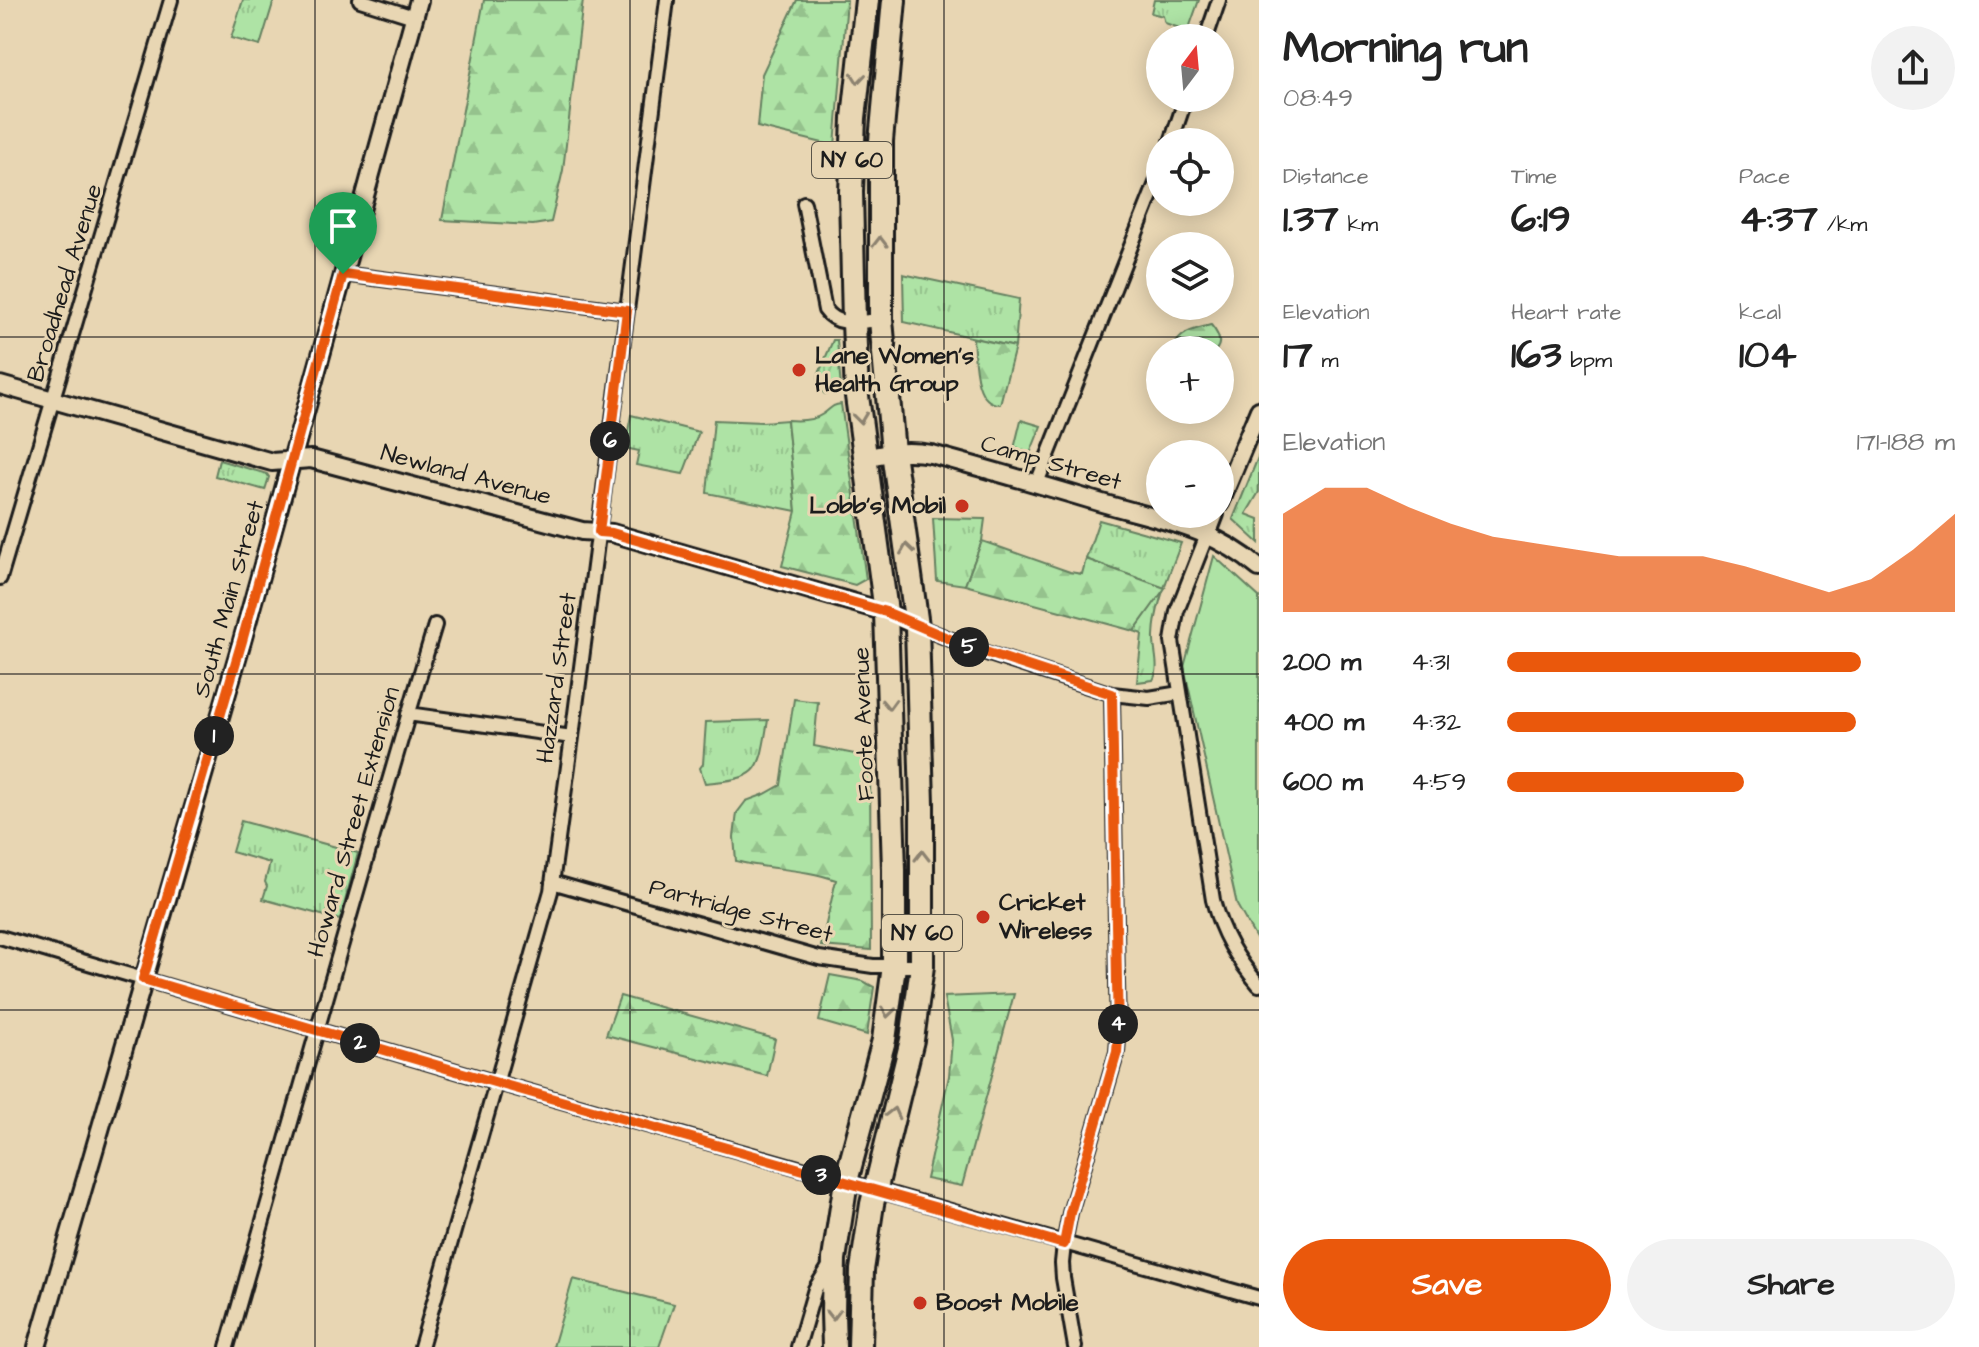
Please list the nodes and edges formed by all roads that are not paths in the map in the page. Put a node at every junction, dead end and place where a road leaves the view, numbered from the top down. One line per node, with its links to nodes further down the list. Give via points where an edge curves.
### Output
1 (171, 0): 16 (street, Broadhead Avenue)
2 (360, 0): 7 (street)
3 (667, 0): 12 (street, Hazzard Street)
4 (867, 0): 14 (highway, Foote Avenue / NY 60, one-way to 14, via 853,133)
5 (894, 0): 13 (highway, NY 60, one-way to 5, via 881,141)
6 (1219, 0): 8 (street)
7 (416, 8): 11 (street, South Main Street)
8 (1211, 24)
9 (804, 203): 14 (street, via 825,310 839,322)
10 (1146, 208): 22 (street)
11 (343, 274): 12 (street); 20 (street, South Main Street)
12 (627, 311): 24 (street, Hazzard Street)
13 (881, 320): 14 (street); 18 (highway, NY 60)
14 (854, 322): 19 (highway, Foote Avenue / NY 60, one-way to 19)
15 (0, 385): 16 (street, Newland Avenue)
16 (53, 399): 20 (street, Newland Avenue, via 272,462); 27 (street, Broadhead Avenue)
17 (1259, 410): 21 (street)
18 (893, 452): 19 (street, Camp Street); 22 (street, Camp Street, via 931,454); 30 (highway, NY 60, one-way to 18)
19 (866, 458): 28 (highway, Foote Avenue / NY 60)
20 (293, 460): 24 (street, Newland Avenue, via 311,459); 39 (street, South Main Street)
21 (1234, 470)
22 (1037, 483): 25 (street, Camp Street)
23 (1210, 528): 25 (street)
24 (599, 532): 28 (street, Newland Avenue); 34 (street, Hazzard Street)
25 (1207, 535): 26 (street, Camp Street); 31 (street, via 1175,621 1172,641)
26 (1259, 568)
27 (0, 578)
28 (886, 612): 30 (street, Newland Avenue); 37 (highway, Foote Avenue / NY 60, one-way to 37)
29 (435, 625): 33 (street, Howard Street Extension)
30 (917, 626): 32 (street); 38 (highway, NY 60, one-way to 30)
31 (1180, 693): 32 (street, via 1149,698); 40 (street, via 1217,918)
32 (1112, 694): 45 (street, via 1117,1052)
33 (408, 714): 34 (street); 41 (street, Howard Street Extension)
34 (572, 737): 35 (street, Hazzard Street)
35 (552, 882): 37 (street, Partridge Street, via 819,958); 42 (street, Hazzard Street)
36 (0, 937): 39 (street)
37 (894, 966): 38 (street, Partridge Street); 43 (highway, Foote Avenue / NY 60, one-way to 43, via 884,1040)
38 (922, 966): 44 (highway, NY 60, one-way to 38, via 912,1040)
39 (143, 979): 41 (street); 48 (street, South Main Street)
40 (1259, 985)
41 (318, 1031): 42 (street); 49 (street, Howard Street Extension)
42 (495, 1082): 43 (street); 50 (street, Hazzard Street)
43 (846, 1181): 44 (street); 46 (highway, Foote Avenue / NY 60)
44 (874, 1189): 45 (street); 53 (highway, NY 60, via 862,1270)
45 (1064, 1244): 47 (street); 54 (street, via 1063,1278)
46 (834, 1259): 51 (street, via 815,1289); 52 (highway, Foote Avenue / NY 60, one-way to 52)
47 (1259, 1298)
48 (37, 1347)
49 (227, 1347)
50 (421, 1347)
51 (798, 1347)
52 (834, 1347)
53 (860, 1347)
54 (1075, 1347)

